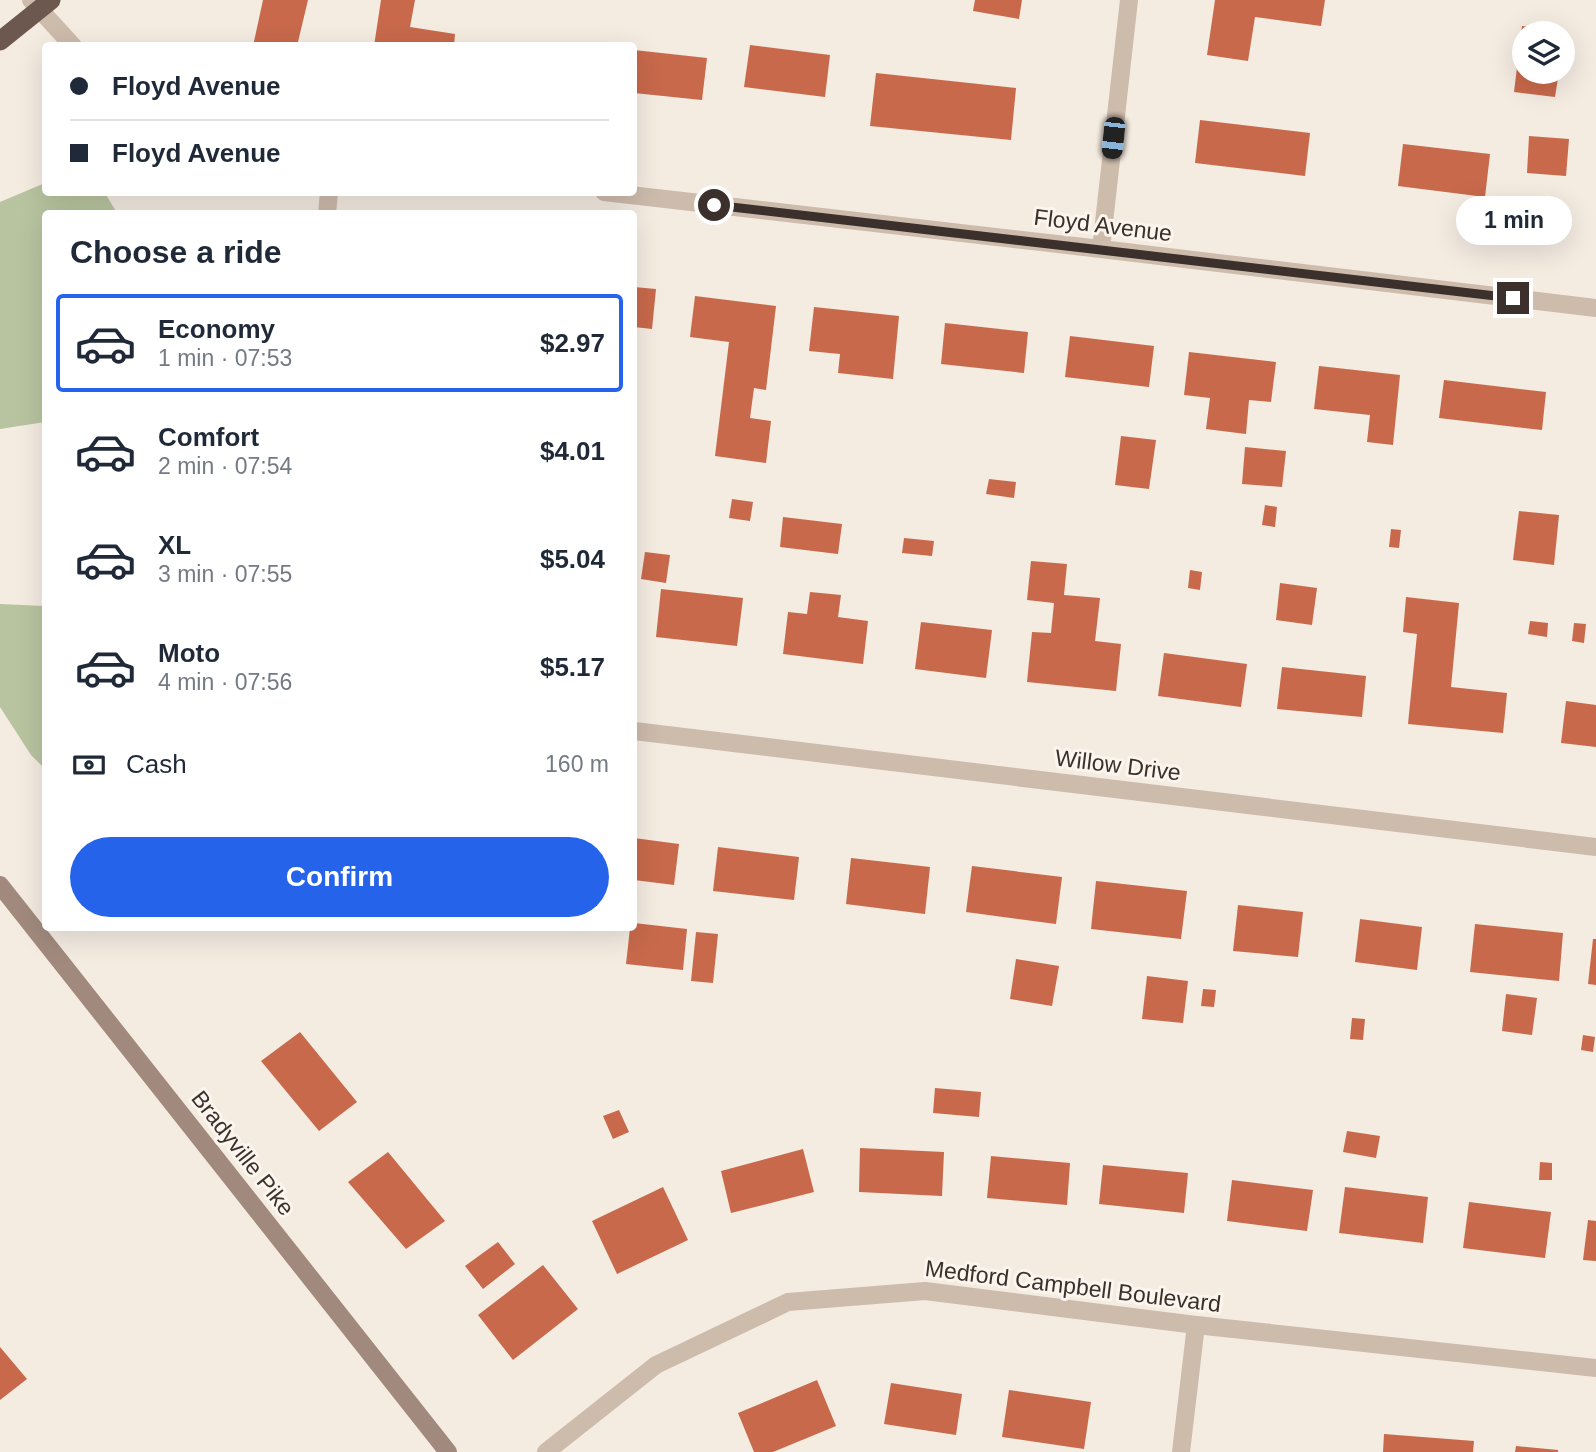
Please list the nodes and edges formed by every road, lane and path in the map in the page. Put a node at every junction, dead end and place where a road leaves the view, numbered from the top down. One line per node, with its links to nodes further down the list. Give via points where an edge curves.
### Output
1 (1129, 0): 6 (street)
2 (40, 3): 3 (highway); 4 (street)
3 (0, 41)
4 (70, 42)
5 (637, 196): 6 (street, Floyd Avenue)
6 (1101, 249): 7 (street, Floyd Avenue)
7 (1596, 308)
8 (637, 732): 9 (street, Willow Drive)
9 (1596, 847)
10 (0, 885): 13 (main road, Bradyville Pike)
11 (1196, 1325): 12 (street, Medford Campbell Boulevard); 14 (street, Medford Campbell Boulevard, via 925,1291 788,1302 656,1365); 15 (street)
12 (1596, 1367)
13 (448, 1452)
14 (545, 1452)
15 (1181, 1452)

